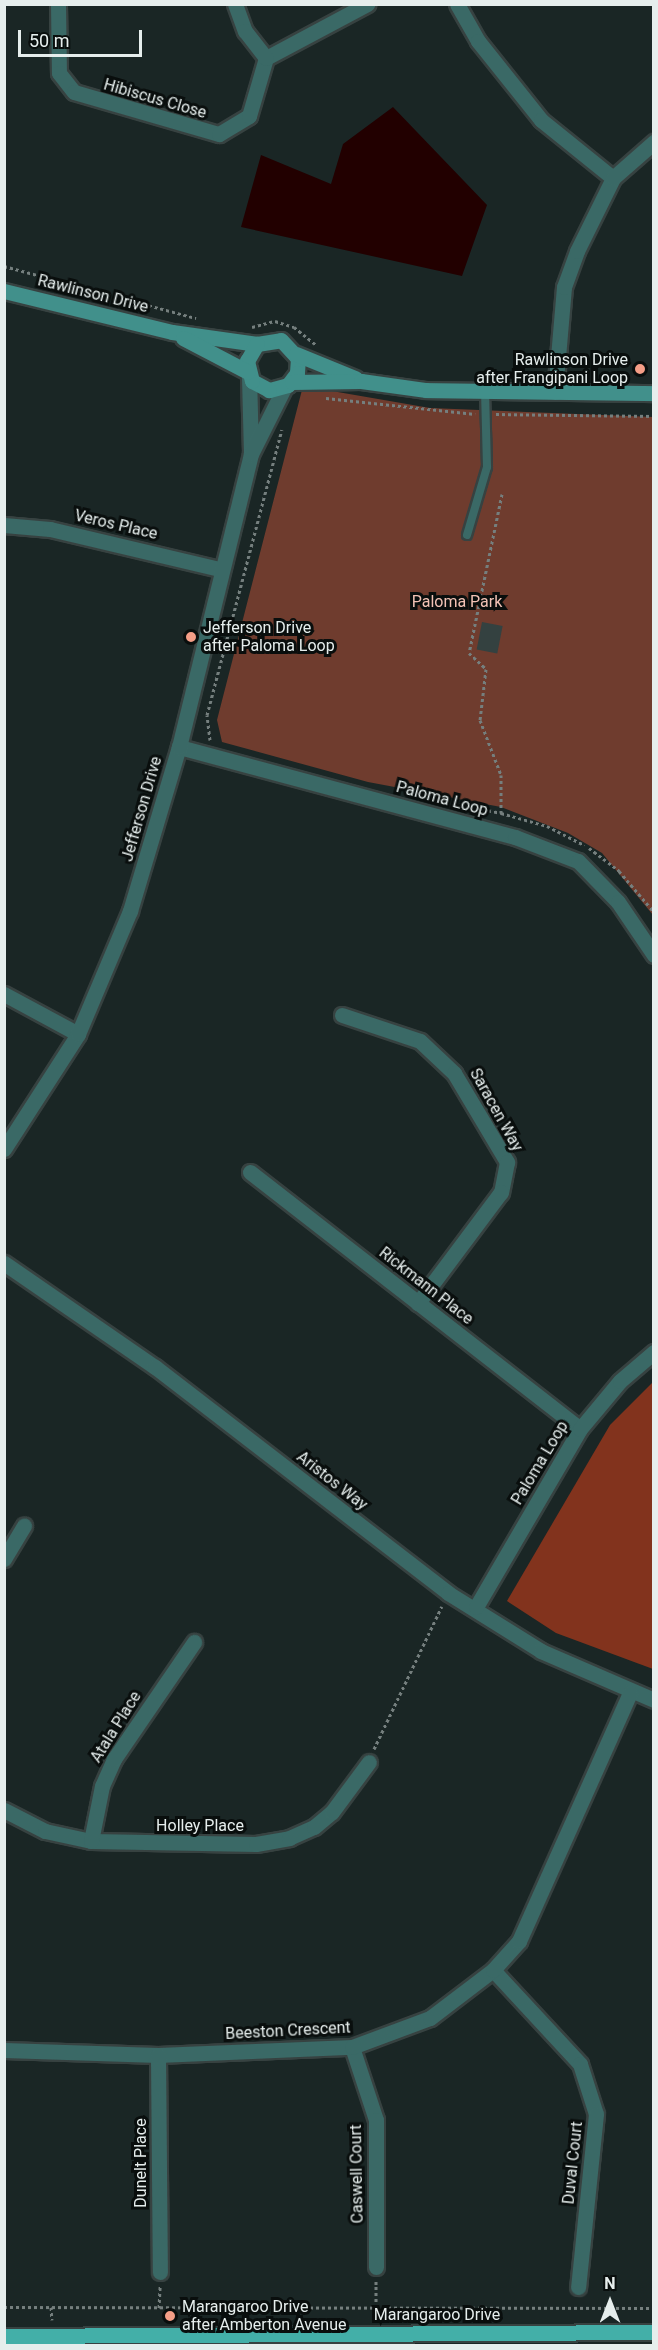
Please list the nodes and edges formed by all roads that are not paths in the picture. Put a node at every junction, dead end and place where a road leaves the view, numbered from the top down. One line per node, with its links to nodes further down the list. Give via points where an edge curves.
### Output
1 (58, 4): 5 (street, Hibiscus Close, via 57,54 64,84 88,99 208,134 231,131 249,116)
2 (235, 4): 5 (street, via 245,31)
3 (367, 4): 5 (street)
4 (457, 4): 7 (street, via 478,40 541,120)
5 (266, 58)
6 (654, 142): 7 (street)
7 (613, 178): 16 (street, via 564,287)
8 (4, 291): 9 (street, Rawlinson Drive)
9 (172, 332): 10 (street, Rawlinson Drive); 12 (street, Rawlinson Drive)
10 (257, 344): 11 (street, Rawlinson Drive, via 281,340); 12 (street, via 248,356)
11 (296, 354): 13 (street, Rawlinson Drive); 14 (street, via 298,368)
12 (248, 374): 14 (street, Rawlinson Drive, via 264,389); 18 (street, Jefferson Drive)
13 (361, 381): 14 (street, Rawlinson Drive); 15 (street, Rawlinson Drive, via 426,390)
14 (288, 385): 18 (street, Jefferson Drive, via 281,410)
15 (485, 391): 16 (street, Rawlinson Drive); 20 (lane, via 487,467)
16 (555, 392): 17 (street, Rawlinson Drive)
17 (654, 393)
18 (251, 454): 21 (street, Jefferson Drive)
19 (4, 525): 21 (street, Veros Place, via 50,529)
20 (466, 535)
21 (219, 569): 22 (street, Jefferson Drive)
22 (179, 747): 23 (street, Paloma Loop, via 515,837 578,861 618,902); 26 (street, Jefferson Drive, via 130,911)
23 (654, 955)
24 (4, 994): 26 (street)
25 (342, 1015): 30 (street, Saracen Way, via 420,1041 454,1073 507,1162 501,1192)
26 (78, 1034): 27 (street, Jefferson Drive)
27 (4, 1149)
28 (250, 1172): 30 (street, Rickmann Place)
29 (4, 1263): 35 (street, Aristos Way, via 155,1367 448,1593)
30 (418, 1303): 32 (street, Rickmann Place)
31 (654, 1352): 32 (street, Paloma Loop, via 620,1381)
32 (580, 1430): 35 (street, Paloma Loop)
33 (24, 1526): 34 (street)
34 (4, 1559)
35 (476, 1607): 37 (street, Aristos Way, via 541,1651)
36 (194, 1642): 41 (street, Atala Place, via 114,1759 102,1786)
37 (630, 1693): 38 (street, Aristos Way); 42 (street, Beeston Crescent, via 519,1941)
38 (654, 1700)
39 (369, 1762): 41 (street, Holley Place, via 332,1812 289,1838 212,1845)
40 (4, 1810): 41 (street, Holley Place, via 45,1832)
41 (91, 1841)
42 (492, 1970): 43 (street, Beeston Crescent, via 430,2018); 48 (street, Duval Court, via 580,2064 596,2114)
43 (352, 2047): 45 (street, Beeston Crescent); 46 (street, Caswell Court, via 376,2120)
44 (4, 2050): 45 (street, Beeston Crescent)
45 (158, 2055): 47 (street, Dunelt Place)
46 (376, 2267)
47 (160, 2272)
48 (578, 2287)
49 (654, 2332): 50 (main road, Marangaroo Drive)
50 (22, 2340)

